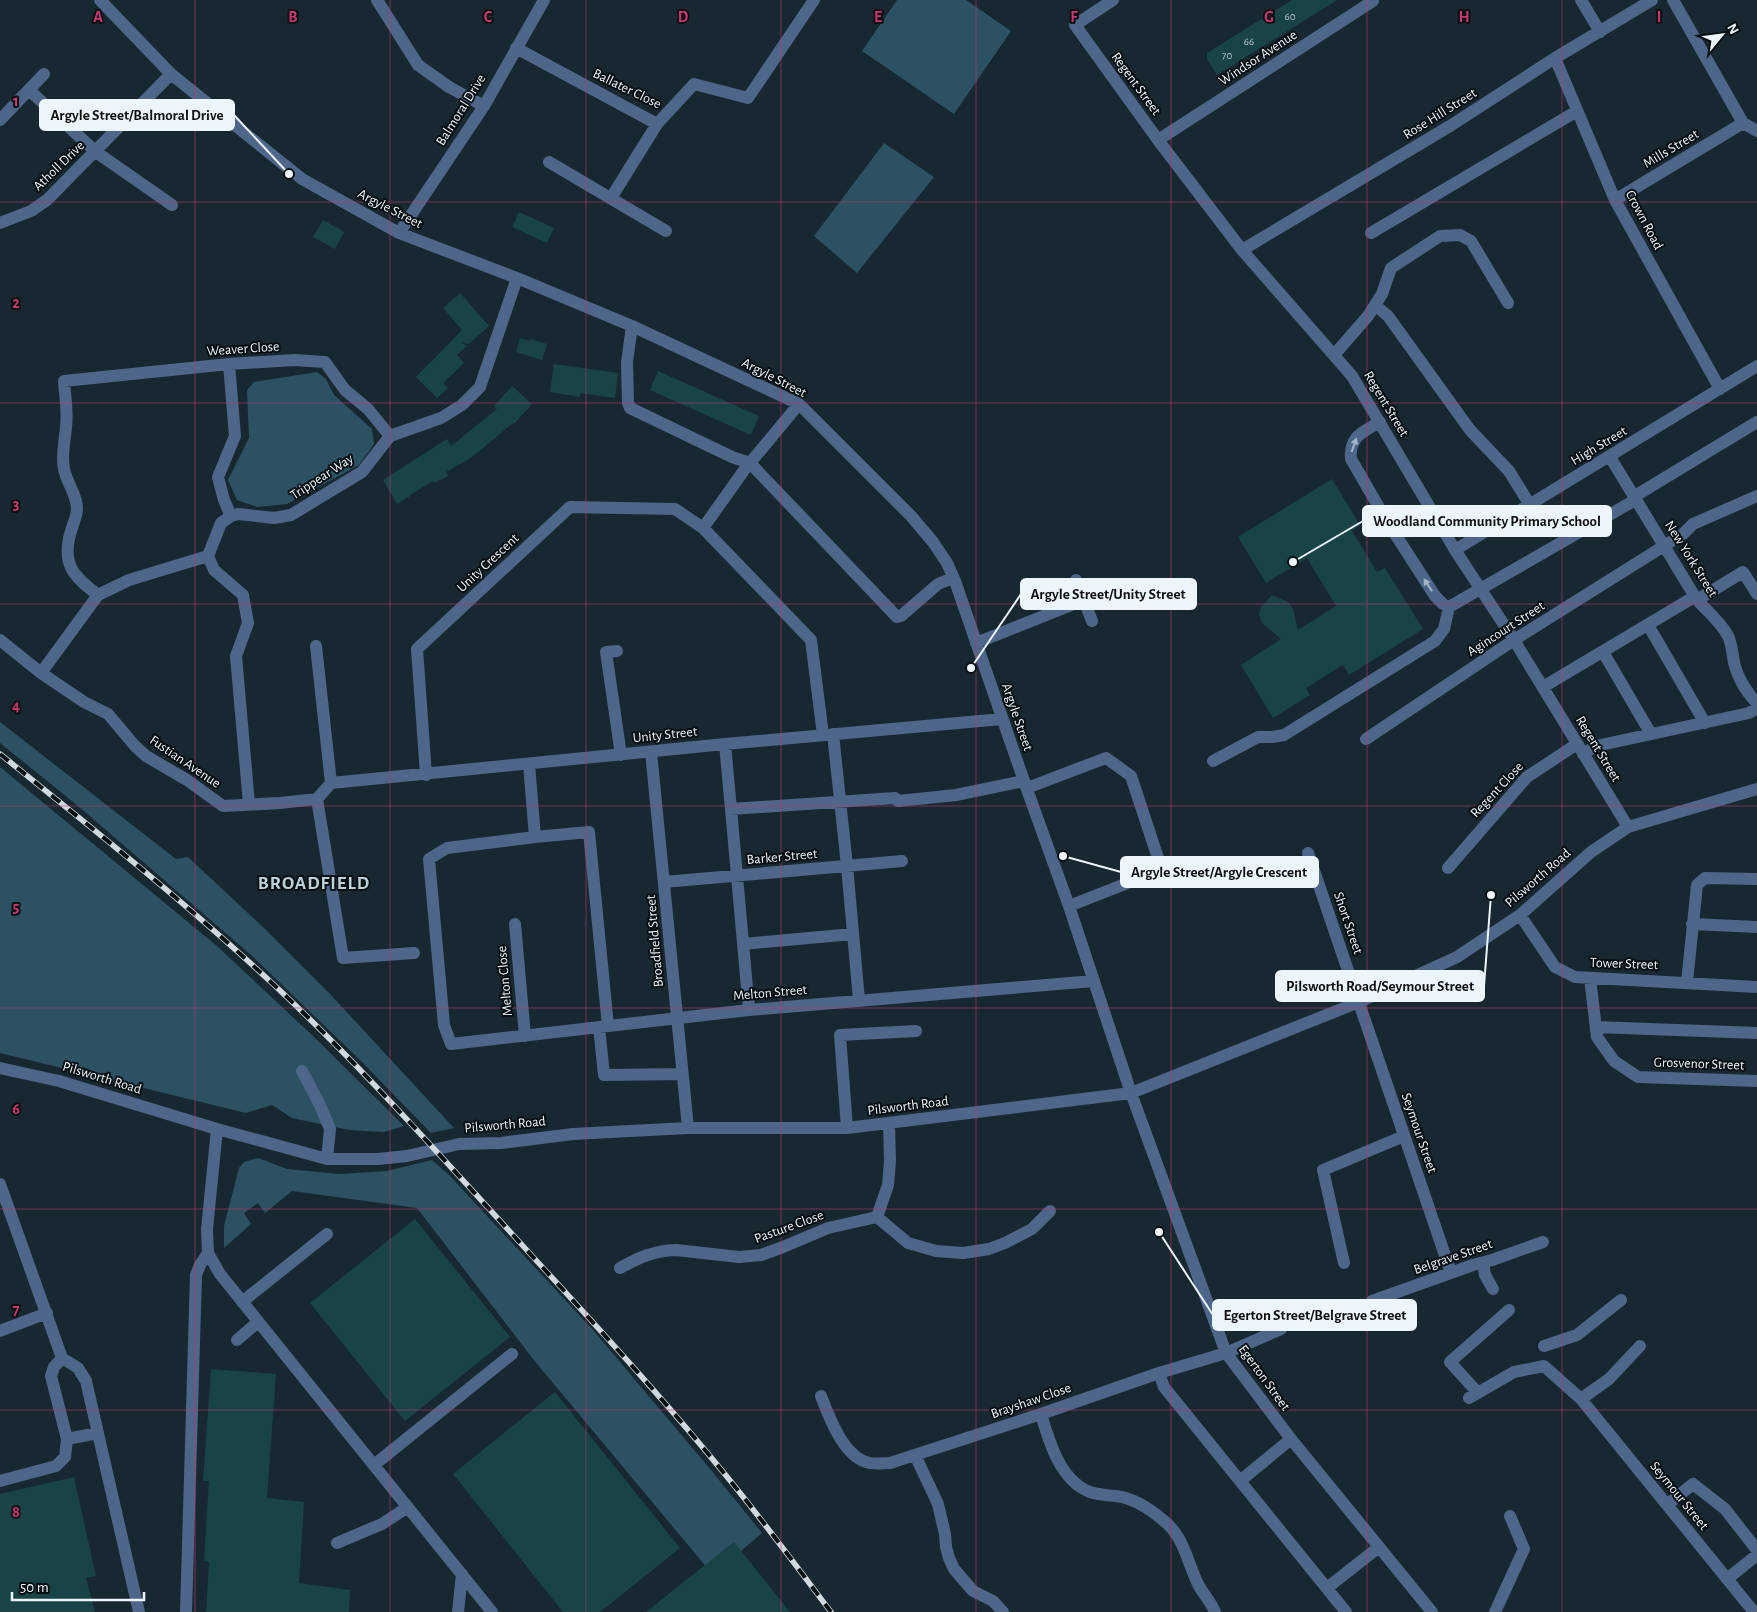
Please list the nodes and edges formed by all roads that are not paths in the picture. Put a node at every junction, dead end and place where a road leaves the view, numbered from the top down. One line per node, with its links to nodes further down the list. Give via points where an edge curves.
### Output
1 (100, 0): 14 (street, Argyle Street)
2 (377, 0): 16 (street, via 418,65)
3 (544, 0): 11 (street, Balmoral Drive)
4 (814, 0): 20 (street, Ballater Close, via 748,98 694,84)
5 (1113, 0): 22 (street, Regent Street, via 1076,25)
6 (1581, 0): 10 (street)
7 (1652, 0): 10 (street, Rose Hill Street)
8 (1673, 0): 19 (street)
9 (1373, 1): 22 (street, Windsor Avenue)
10 (1600, 32): 12 (street, Rose Hill Street)
11 (516, 48): 16 (street, Balmoral Drive); 20 (street, Ballater Close)
12 (1555, 58): 17 (street, Crown Road); 32 (street, Rose Hill Street, via 1450,126)
13 (44, 74): 15 (street)
14 (171, 74): 23 (street, Atholl Drive); 30 (street, Argyle Street, via 302,179)
15 (29, 90): 18 (street); 23 (street)
16 (484, 106): 30 (street, Balmoral Drive)
17 (1577, 110): 26 (street, Crown Road); 31 (street)
18 (0, 120)
19 (1744, 123): 21 (street); 26 (street, Mills Street)
20 (657, 124): 25 (street)
21 (1757, 131)
22 (1158, 140): 32 (street, Regent Street)
23 (96, 152): 27 (street); 28 (street, Atholl Drive, via 47,200 31,211)
24 (549, 162): 25 (street)
25 (611, 198): 29 (street)
26 (1615, 200): 40 (street, Crown Road)
27 (172, 205)
28 (0, 223)
29 (666, 231)
30 (399, 233): 33 (street, Argyle Street)
31 (1371, 233)
32 (1242, 250): 37 (street, Regent Street)
33 (517, 278): 36 (street, Argyle Street); 44 (street, via 480,387 462,405 441,418)
34 (1508, 302): 35 (street, via 1471,241 1460,235 1449,235 1440,236 1391,268)
35 (1375, 305): 37 (street); 49 (street, via 1388,316 1470,430 1509,471)
36 (632, 326): 41 (street, Argyle Street); 46 (street, via 627,362 630,408)
37 (1334, 354): 42 (street, Regent Street, via 1352,376)
38 (229, 364): 44 (street, Weaver Close, via 295,360 325,362 345,390 368,409); 50 (street, via 235,436 218,477); 59 (street, Weaver Close, via 64,381 64,470 76,497 78,511 67,547 70,566 78,580)
39 (1757, 366): 40 (street, High Street)
40 (1720, 389): 45 (street, High Street)
41 (799, 404): 46 (street); 55 (street, Argyle Street, via 911,516 933,542)
42 (1380, 422): 53 (street, Regent Street); 62 (street, one-way to 42, via 1435,596 1351,459 1356,438)
43 (1757, 422): 48 (street)
44 (390, 436): 50 (street, Trippear Way, via 362,472 291,515 274,518)
45 (1610, 457): 48 (street, New York Street); 49 (street, High Street)
46 (750, 463): 51 (street); 55 (street, via 897,617 938,584)
47 (1757, 496): 52 (street, Agincourt Street, via 1693,524 1684,534)
48 (1636, 498): 52 (street, New York Street); 57 (street)
49 (1530, 505): 53 (street, High Street)
50 (231, 516): 54 (street, via 221,523)
51 (703, 528): 77 (street, Unity Crescent, via 810,640); 86 (street, Unity Crescent, via 675,509 570,507 417,649)
52 (1664, 546): 60 (street, New York Street); 66 (street, Agincourt Street)
53 (1455, 550): 57 (street, Regent Street)
54 (208, 556): 59 (street, via 129,580); 92 (street, via 214,570 243,596 248,622 236,656)
55 (954, 578): 67 (street, Argyle Street)
56 (1076, 580): 61 (street)
57 (1480, 591): 62 (street); 66 (street, Regent Street)
58 (1757, 594): 60 (street, via 1743,572)
59 (98, 595): 71 (street)
60 (1696, 599): 64 (street); 73 (street, New York Street, via 1728,634 1734,664)
61 (1084, 600): 63 (street); 67 (street)
62 (1449, 607): 84 (street, via 1444,629 1436,641 1284,735 1258,737)
63 (1092, 621)
64 (1648, 625): 70 (street); 76 (street)
65 (0, 640): 71 (street, Fustian Avenue)
66 (1514, 640): 72 (street, Regent Street); 79 (street, Agincourt Street)
67 (976, 643): 75 (street, Argyle Street)
68 (316, 646): 87 (street)
69 (617, 651): 83 (street, via 606,652)
70 (1603, 652): 72 (street); 78 (street)
71 (41, 673): 92 (street, Fustian Avenue, via 108,714 146,756 188,780 223,806)
72 (1543, 687): 81 (street, Regent Street)
73 (1757, 703)
74 (1757, 708): 76 (street, Regent Close, via 1749,713)
75 (1002, 718): 77 (street, Unity Street); 88 (street, Argyle Street)
76 (1705, 723): 78 (street, Regent Close)
77 (828, 734): 80 (street, Unity Street); 91 (street, Unity Crescent)
78 (1651, 734): 81 (street, Regent Close)
79 (1366, 739)
80 (725, 744): 82 (street, Unity Street); 93 (street)
81 (1580, 749): 94 (street, Regent Street); 99 (street, Regent Close, via 1527,777)
82 (651, 752): 83 (street, Unity Street); 102 (street, Broadfield Street)
83 (621, 755): 85 (street, Unity Street)
84 (1213, 761)
85 (529, 764): 86 (street, Unity Street); 95 (street)
86 (426, 775): 87 (street, Unity Street)
87 (331, 783): 90 (street)
88 (1025, 785): 91 (street, via 898,801 895,798); 103 (street, Argyle Street); 103 (street, via 1106,758 1131,776 1158,858 1148,875)
89 (1757, 790): 94 (street, Pilsworth Road)
90 (317, 799): 92 (street, Fustian Avenue); 110 (street, via 343,958)
91 (840, 801): 93 (street); 98 (street, Unity Crescent)
92 (249, 804)
93 (731, 809): 100 (street)
94 (1628, 828): 104 (street, Pilsworth Road, via 1590,852)
95 (536, 837): 119 (street, via 589,832); 123 (street, Melton Street, via 447,848 429,859 444,1025 451,1044)
96 (1308, 852): 116 (street, Short Street)
97 (902, 861): 98 (street, Barker Street)
98 (848, 866): 100 (street, Barker Street); 108 (street, Unity Crescent)
99 (1448, 868)
100 (737, 876): 102 (street, Barker Street); 109 (street)
101 (1757, 880): 106 (street, via 1705,878 1697,885)
102 (664, 882): 118 (street, Broadfield Street)
103 (1069, 906): 112 (street, Argyle Street)
104 (1520, 915): 111 (street, Tower Street, via 1555,967 1575,977); 116 (street, Pilsworth Road, via 1457,956)
105 (514, 924): 123 (street, Melton Close)
106 (1692, 924): 107 (street); 113 (street)
107 (1757, 927)
108 (853, 934): 109 (street); 115 (street, Unity Crescent)
109 (743, 944): 117 (street)
110 (414, 953)
111 (1590, 978): 113 (street, Tower Street); 120 (street, Grosvenor Street)
112 (1094, 981): 115 (street, Melton Street); 128 (street, Argyle Street)
113 (1687, 982): 114 (street, Tower Street)
114 (1757, 987)
115 (858, 1000): 117 (street, Melton Street)
116 (1359, 1002): 128 (street, Pilsworth Road); 133 (street, Seymour Street)
117 (749, 1010): 118 (street, Melton Street)
118 (677, 1018): 119 (street, Melton Street); 126 (street, Broadfield Street)
119 (604, 1026): 123 (street, Melton Street); 126 (street, via 604,1075)
120 (1596, 1027): 122 (street); 127 (street, Grosvenor Street, via 1597,1037 1614,1061 1638,1077)
121 (916, 1031): 131 (street, via 840,1035)
122 (1757, 1033)
123 (525, 1036)
124 (0, 1068): 132 (street, Pilsworth Road, via 60,1081)
125 (302, 1071): 134 (street, via 330,1129)
126 (682, 1074): 130 (street, Broadfield Street)
127 (1757, 1081)
128 (1131, 1093): 129 (street, Pilsworth Road); 157 (street, Egerton Street)
129 (888, 1123): 131 (street, Pilsworth Road); 137 (street, via 888,1185)
130 (688, 1128): 131 (street, Pilsworth Road); 134 (street, Pilsworth Road, via 574,1134 501,1144 459,1144 378,1159)
131 (847, 1128)
132 (217, 1129): 134 (street, Pilsworth Road); 140 (street, via 206,1229)
133 (1404, 1136): 141 (street, via 1323,1170); 144 (street, Seymour Street)
134 (327, 1159)
135 (0, 1184): 150 (street)
136 (1050, 1211): 137 (street, via 1032,1229 1005,1244 963,1253 936,1251 908,1243)
137 (878, 1217): 143 (street, Pasture Close, via 828,1228 761,1255 739,1257 676,1250 644,1255)
138 (327, 1234): 148 (street)
139 (1543, 1242): 142 (street, Belgrave Street)
140 (208, 1253): 148 (street); 182 (street, via 196,1275)
141 (1344, 1263)
142 (1483, 1263): 144 (street, Belgrave Street); 145 (street)
143 (620, 1268)
144 (1451, 1273): 147 (street, Belgrave Street)
145 (1493, 1289)
146 (1621, 1300): 155 (street, via 1577,1335)
147 (1372, 1301)
148 (242, 1302): 151 (street)
149 (1509, 1310): 162 (street, Seymour Street, via 1450,1362 1474,1396 1514,1372 1544,1366)
150 (47, 1313): 153 (street); 159 (street)
151 (258, 1322): 154 (street); 168 (street)
152 (1281, 1329): 157 (street, Brayshaw Close)
153 (0, 1331)
154 (237, 1340)
155 (1544, 1346)
156 (1640, 1346): 162 (street, via 1609,1379)
157 (1226, 1353): 160 (street, Brayshaw Close); 166 (street, Egerton Street)
158 (512, 1354): 168 (street)
159 (62, 1358): 164 (street, via 78,1368 86,1381); 165 (street, via 54,1366 51,1376)
160 (1158, 1373): 163 (street, Brayshaw Close); 170 (street, via 1164,1387)
161 (821, 1396): 167 (street, Brayshaw Close, via 842,1441 857,1458 876,1464)
162 (1581, 1399): 171 (street, Seymour Street)
163 (1041, 1414): 167 (street, Brayshaw Close); 186 (street, via 1056,1457 1075,1483 1089,1492 1131,1500 1169,1526 1181,1542 1200,1587)
164 (98, 1434): 165 (street); 181 (street)
165 (67, 1439): 169 (street, via 65,1457 56,1466)
166 (1291, 1439): 170 (street); 175 (street, Egerton Street)
167 (915, 1455): 185 (street, via 938,1504 947,1553 954,1569 973,1591 993,1601)
168 (374, 1466): 172 (street)
169 (0, 1481)
170 (1240, 1482): 180 (street)
171 (1667, 1505): 176 (street, via 1693,1484 1726,1509); 179 (street, Seymour Street)
172 (408, 1507): 174 (street, via 382,1524); 178 (street)
173 (1510, 1516): 189 (street, via 1524,1549)
174 (338, 1544)
175 (1379, 1547): 180 (street); 188 (street, Egerton Street)
176 (1757, 1550)
177 (1757, 1555): 179 (street)
178 (462, 1574): 183 (street); 184 (street)
179 (1727, 1579): 190 (street, Seymour Street)
180 (1327, 1588): 187 (street)
181 (139, 1612)
182 (186, 1612)
183 (458, 1612)
184 (492, 1612)
185 (1003, 1612)
186 (1215, 1612)
187 (1346, 1612)
188 (1432, 1612)
189 (1495, 1612)
190 (1754, 1612)

